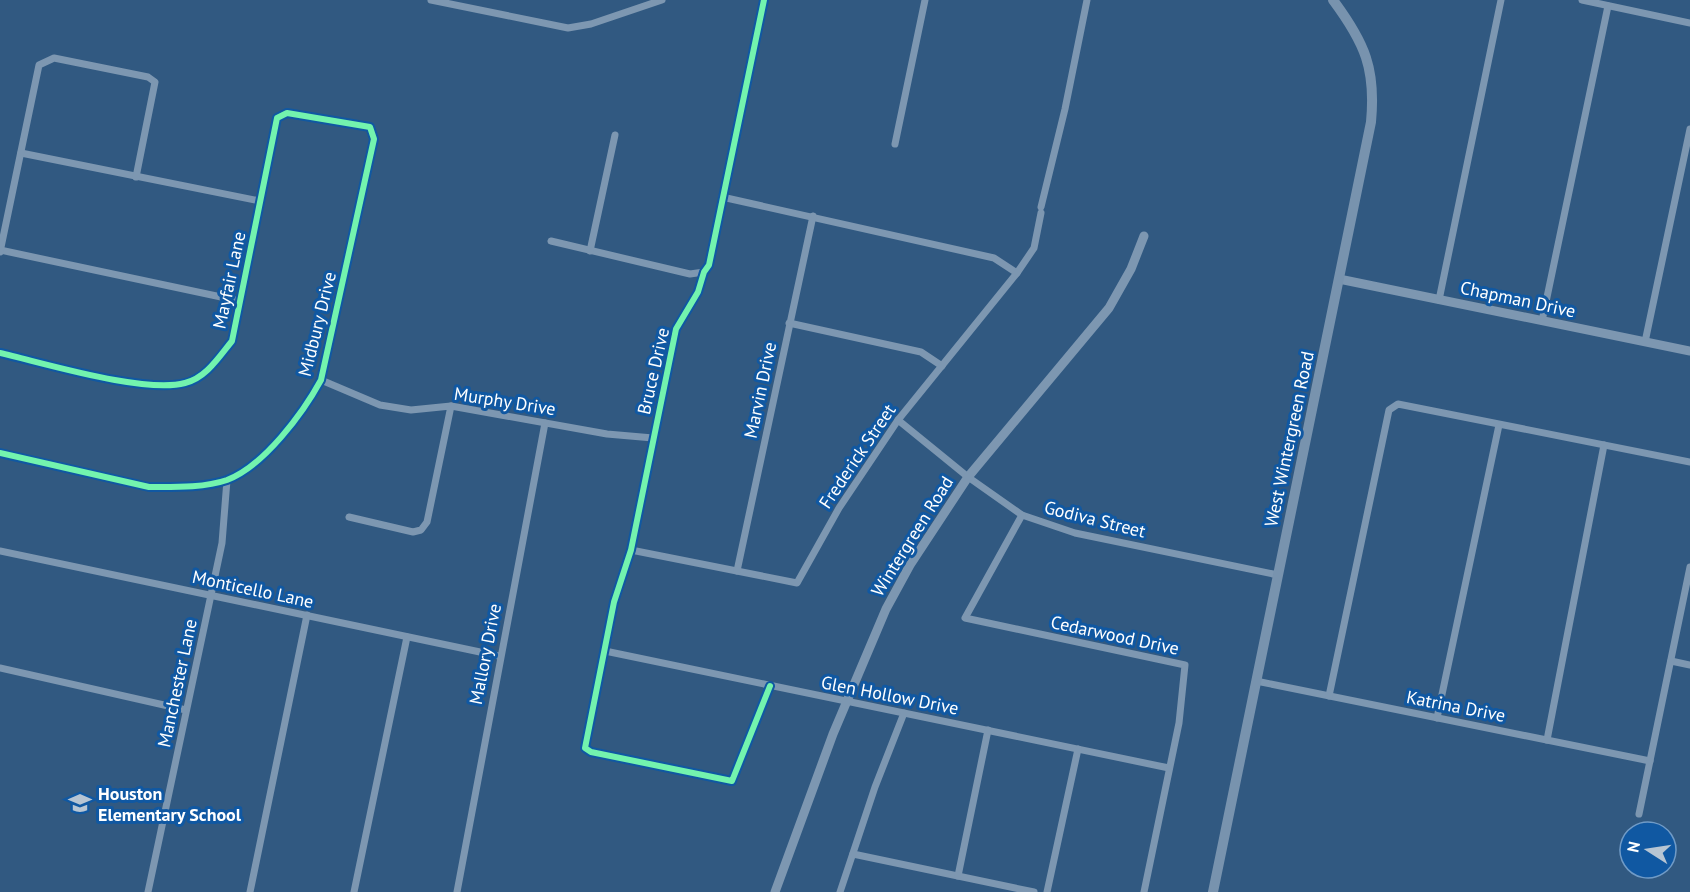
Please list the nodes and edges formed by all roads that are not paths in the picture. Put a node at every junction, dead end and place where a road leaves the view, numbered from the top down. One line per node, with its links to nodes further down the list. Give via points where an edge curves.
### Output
1 (431, 0): 2 (street, via 568,28)
2 (662, 0)
3 (764, 0): 17 (street, Bruce Drive)
4 (925, 0): 14 (street)
5 (1087, 0): 25 (street, Frederick Street, via 1034,248)
6 (1333, 0): 26 (main road, West Wintergreen Road, via 1361,41 1374,93)
7 (1501, 0): 27 (street)
8 (1582, 0): 9 (street)
9 (1608, 6): 10 (street); 29 (street)
10 (1690, 23)
11 (370, 127): 18 (street, Mayfair Lane, via 287,113 277,118); 35 (street, Midbury Drive, via 374,139)
12 (1690, 129): 31 (street)
13 (615, 135): 23 (street)
14 (895, 144)
15 (21, 153): 16 (street); 16 (street, via 39,65 45,60 54,58 148,77 155,82); 22 (street)
16 (136, 177): 18 (street)
17 (722, 197): 19 (street); 24 (street, Bruce Drive, via 709,265)
18 (260, 201): 28 (street, Mayfair Lane)
19 (813, 216): 25 (street, via 994,258); 30 (street, Marvin Drive)
20 (1144, 236): 44 (street, Wintergreen Road, via 1109,308)
21 (551, 242): 23 (street)
22 (0, 251): 28 (street)
23 (591, 251): 24 (street, via 690,274)
24 (704, 272): 40 (street, Bruce Drive, via 698,292 676,329)
25 (1017, 273): 34 (street, Frederick Street)
26 (1339, 279): 27 (street, Chapman Drive); 52 (main road, West Wintergreen Road)
27 (1439, 300): 29 (street, Chapman Drive)
28 (240, 301): 33 (street, Mayfair Lane, via 232,341 208,370 186,383 155,387)
29 (1542, 321): 31 (street, Chapman Drive)
30 (789, 323): 34 (street, via 921,351); 51 (street, Marvin Drive)
31 (1645, 342): 32 (street, Chapman Drive)
32 (1690, 351)
33 (0, 353)
34 (942, 366): 37 (street, Frederick Street)
35 (321, 380): 36 (street, Murphy Drive, via 380,405 411,410); 45 (street, Midbury Drive, via 304,411 274,444)
36 (451, 406): 38 (street, Murphy Drive); 47 (street, via 427,522 421,530 413,532)
37 (898, 420): 44 (street, Godiva Street); 51 (street, Frederick Street, via 839,508 797,583)
38 (545, 423): 40 (street, Murphy Drive); 57 (street, Mallory Drive)
39 (1499, 424): 41 (street); 63 (street, via 1398,404 1389,410); 67 (street)
40 (653, 438): 48 (street, Bruce Drive)
41 (1604, 445): 43 (street); 69 (street)
42 (0, 453): 45 (street, Midbury Drive, via 149,487)
43 (1690, 462)
44 (968, 477): 46 (street, Godiva Street); 64 (street, Wintergreen Road, via 886,609)
45 (227, 480): 53 (street, Manchester Lane, via 222,543)
46 (1022, 515): 52 (street, Godiva Street, via 1075,533); 72 (street, Cedarwood Drive, via 965,618 1185,665)
47 (349, 517)
48 (631, 550): 51 (street, Frederick Street); 56 (street, Bruce Drive)
49 (0, 551): 53 (street, Monticello Lane)
50 (1690, 567): 58 (street)
51 (737, 571)
52 (1278, 575): 61 (main road, West Wintergreen Road)
53 (211, 596): 54 (street, Monticello Lane); 65 (street, Manchester Lane)
54 (307, 615): 55 (street, Monticello Lane); 77 (street)
55 (407, 637): 57 (street, Monticello Lane); 78 (street)
56 (605, 651): 62 (street, Glen Hollow Drive); 62 (street, Bruce Drive, via 585,748 591,752 732,781)
57 (499, 656): 79 (street, Mallory Drive)
58 (1671, 661): 59 (street); 71 (street)
59 (1690, 665)
60 (0, 668): 65 (street)
61 (1257, 681): 63 (street, Katrina Drive); 85 (main road, West Wintergreen Road)
62 (770, 686): 64 (street, Glen Hollow Drive)
63 (1329, 696): 67 (street, Katrina Drive)
64 (847, 700): 66 (street, Glen Hollow Drive); 80 (street, Wintergreen Road)
65 (186, 710): 76 (street, Manchester Lane)
66 (904, 713): 68 (street, Glen Hollow Drive); 74 (street)
67 (1437, 717): 69 (street, Katrina Drive)
68 (988, 730): 70 (street, Glen Hollow Drive); 75 (street)
69 (1547, 740): 71 (street, Katrina Drive)
70 (1078, 749): 72 (street, Glen Hollow Drive); 83 (street)
71 (1650, 760): 73 (street)
72 (1169, 768): 84 (street, Cedarwood Drive)
73 (1638, 813)
74 (853, 854): 75 (street); 81 (street)
75 (958, 876): 82 (street)
76 (148, 892)
77 (250, 892)
78 (354, 892)
79 (457, 892)
80 (775, 892)
81 (840, 892)
82 (1034, 892)
83 (1047, 892)
84 (1144, 892)
85 (1213, 892)

